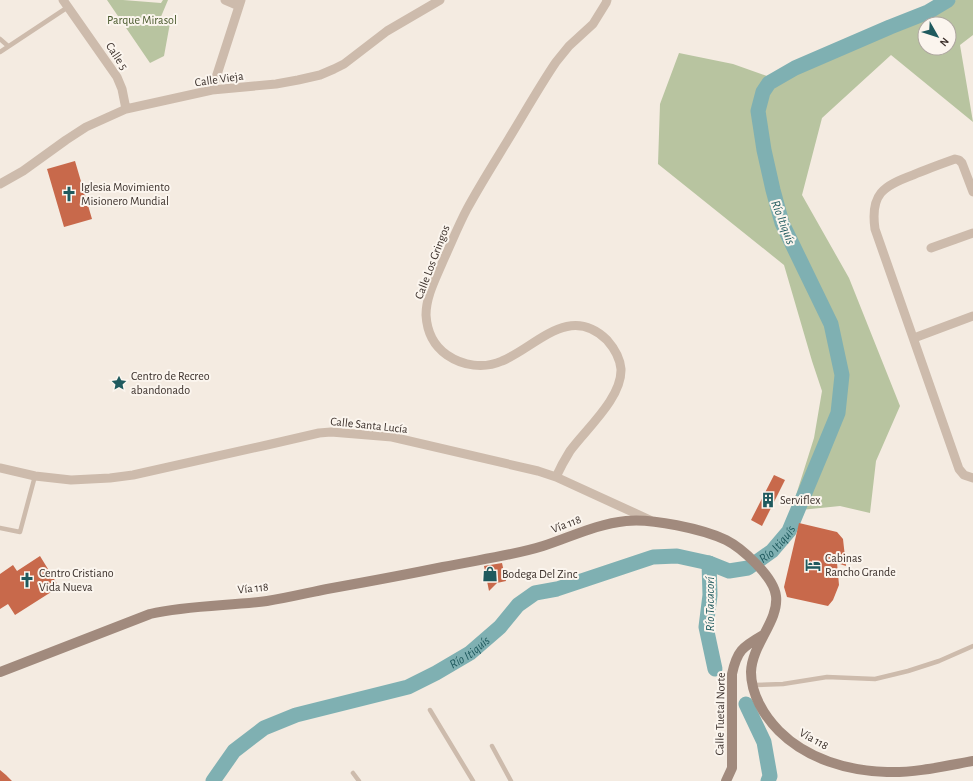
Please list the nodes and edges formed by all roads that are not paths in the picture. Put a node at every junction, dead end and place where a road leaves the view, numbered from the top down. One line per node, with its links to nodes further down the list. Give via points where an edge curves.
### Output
1 (225, 0): 5 (street)
2 (440, 0): 9 (street, Calle Vieja, via 387,30 334,70 283,82)
3 (607, 0): 19 (street, Calle Los Gringos, via 593,24 556,62 467,209 432,289 426,310 428,329 435,344 453,359 464,364 483,365 502,361 549,332 562,327 585,327 612,345 621,369 618,389 570,451)
4 (66, 3): 7 (lane); 10 (street, Calle 5, via 117,77)
5 (240, 3): 9 (street)
6 (0, 39): 7 (lane)
7 (8, 46): 8 (lane)
8 (0, 52)
9 (212, 90): 10 (street, Calle Vieja)
10 (126, 109): 11 (street, Calle Vieja, via 86,127)
11 (0, 184)
12 (973, 192): 16 (street, via 962,163 955,159 890,184 876,203 875,229)
13 (973, 233): 14 (street)
14 (931, 248)
15 (973, 316): 16 (street)
16 (914, 338): 20 (street, via 959,469 964,475)
17 (0, 468): 18 (street, Calle Santa Lucía)
18 (35, 476): 19 (street, Calle Santa Lucía, via 71,480 133,474 331,432 392,437); 24 (lane, via 20,532)
19 (556, 477): 21 (street, Calle Santa Lucía)
20 (973, 478)
21 (617, 505): 22 (street, Calle Santa Lucía); 23 (street, via 618,517)
22 (655, 522): 23 (main road, Vía 118, via 638,520); 25 (main road, Vía 118, via 714,535 734,545 749,557 772,583 776,596 771,620)
23 (611, 523): 27 (main road, Vía 118, via 527,550 425,571 267,601 150,614)
24 (0, 528)
25 (763, 635): 28 (main road, Vía 118, via 752,662); 36 (main road, Calle Tuetal Norte, via 740,652 732,674 732,768)
26 (973, 646): 28 (lane, via 939,661 875,679 827,677 783,684)
27 (0, 672)
28 (753, 685): 31 (main road, Vía 118, via 761,707 773,724 793,744 826,761 887,772)
29 (430, 710): 34 (lane)
30 (492, 746): 35 (lane)
31 (973, 761)
32 (353, 773): 33 (lane)
33 (359, 781)
34 (473, 781)
35 (511, 781)
36 (726, 781)

